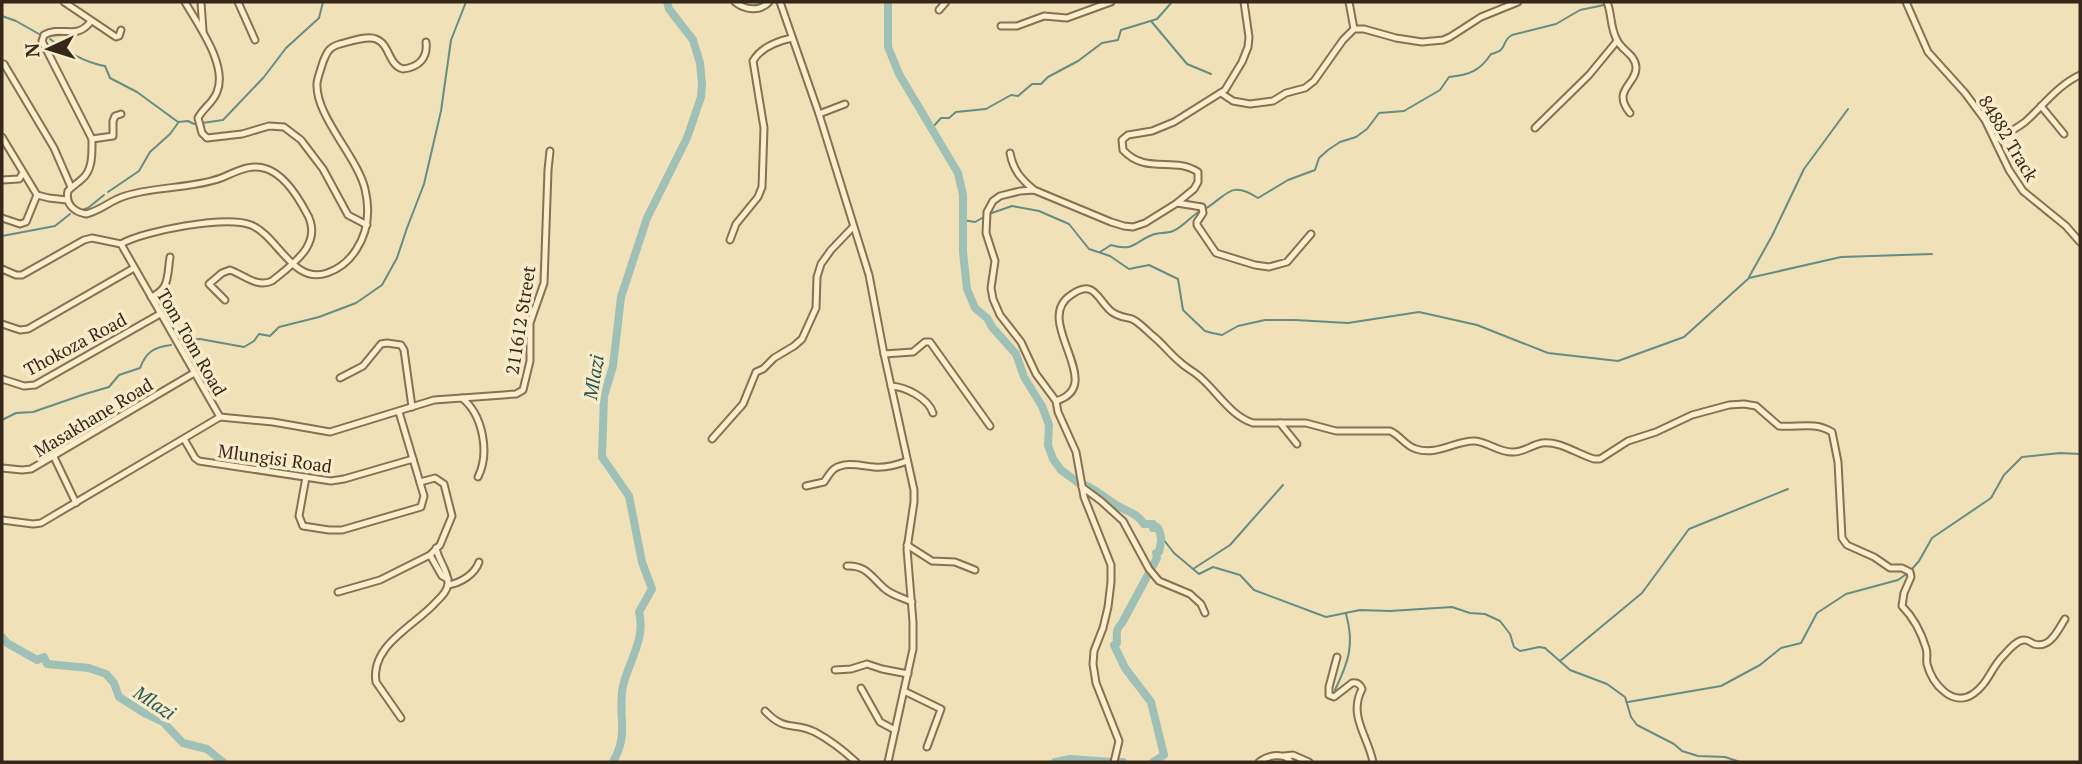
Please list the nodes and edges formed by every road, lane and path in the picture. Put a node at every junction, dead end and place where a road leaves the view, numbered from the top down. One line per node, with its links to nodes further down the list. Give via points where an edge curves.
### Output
1 (64, 2): 18 (street)
2 (185, 2): 22 (street)
3 (201, 2): 22 (street)
4 (238, 2): 24 (street)
5 (735, 2): 6 (street, via 748,9)
6 (769, 2)
7 (780, 2): 23 (street)
8 (946, 2): 16 (street)
9 (1111, 2): 19 (street, via 1067,18 1044,16 1017,26)
10 (1244, 2): 17 (street)
11 (1250, 2): 17 (street)
12 (1349, 2): 20 (street)
13 (1518, 2): 20 (street, via 1443,40 1422,42)
14 (1607, 2): 25 (street)
15 (1906, 2): 39 (street, 84882 Track, via 1928,52 1975,106)
16 (939, 10)
17 (1245, 12): 29 (street, via 1248,47)
18 (91, 21): 21 (street, via 117,37); 38 (street, via 75,32 50,31 42,41)
19 (1001, 26)
20 (1354, 29): 29 (street, via 1305,88 1273,102 1250,104)
21 (121, 30)
22 (203, 34): 50 (street, via 220,78 213,101 198,118 203,136 218,138 284,127 301,140 323,169 348,215)
23 (792, 38): 34 (street); 53 (street, via 763,50 754,61 764,128 762,187)
24 (255, 40)
25 (1617, 41): 32 (street, via 1635,64 1636,72 1623,97); 35 (street)
26 (426, 42): 50 (street, via 422,62 403,69 394,65 378,39 330,48 318,75 324,111 363,181)
27 (4, 64): 44 (street, via 54,148)
28 (2080, 75): 31 (street)
29 (1220, 93): 48 (street, via 1167,126 1122,140 1123,150 1135,160 1198,172 1197,185)
30 (845, 104): 34 (street)
31 (2041, 106): 36 (street); 39 (street)
32 (1630, 113)
33 (121, 114): 38 (street, via 113,119 113,136)
34 (819, 114): 51 (street)
35 (1535, 128)
36 (2064, 134)
37 (2, 137): 42 (street)
38 (92, 139): 44 (street, via 89,170)
39 (1996, 139): 54 (street, 84882 Track, via 2023,191)
40 (550, 151): 69 (street, 211612 Street, via 544,283 530,323 530,361 523,390)
41 (1010, 153): 45 (street, via 1017,173)
42 (23, 173): 43 (street, via 19,179); 46 (street)
43 (2, 180)
44 (71, 187): 47 (street)
45 (1034, 190): 48 (street, via 1128,227 1143,224); 70 (street, via 1000,196 989,208 986,231 995,261 992,293 1000,315)
46 (37, 195): 47 (street); 49 (street, via 26,222)
47 (66, 200): 57 (street, via 86,214 129,195 207,181 246,168 269,169 286,184 312,226 310,244)
48 (1177, 203): 52 (street, via 1202,207 1197,225 1216,253 1255,265 1287,262)
49 (2, 218)
50 (367, 225): 57 (street, via 355,252 335,270 315,275)
51 (853, 227): 64 (street, via 869,275); 78 (street, via 821,264 818,302 802,339 756,372 743,404)
52 (1311, 234)
53 (730, 240)
54 (2080, 242)
55 (121, 244): 57 (street, via 155,231 232,221 258,229); 58 (street, Tom Tom Road); 59 (street, via 88,239 22,275)
56 (170, 257): 60 (street, via 164,288)
57 (293, 264): 61 (street, via 267,284 230,270 222,273 209,284)
58 (134, 268): 60 (street, Tom Tom Road); 63 (street, via 28,329)
59 (2, 269)
60 (151, 297): 62 (street, Tom Tom Road)
61 (225, 300)
62 (159, 314): 65 (street, Tom Tom Road); 67 (street, Thokoza Road, via 35,385)
63 (2, 324)
64 (884, 354): 68 (street); 76 (street, via 913,352 929,342)
65 (194, 373): 74 (street, Tom Tom Road); 80 (street, Masakhane Road)
66 (340, 378): 71 (street, via 363,366 381,344 401,345)
67 (2, 379)
68 (891, 386): 73 (street, via 922,398); 82 (street)
69 (462, 398): 71 (street); 85 (street, via 475,411 480,427 484,460)
70 (1056, 401): 75 (street, via 1069,393 1075,374 1059,325 1060,309 1068,296 1088,289 1111,311 1132,319 1152,335 1245,420); 88 (street, via 1076,452)
71 (412, 407): 72 (street)
72 (399, 412): 74 (street, via 330,432); 81 (street)
73 (933, 413)
74 (220, 417): 77 (street, Tom Tom Road)
75 (1280, 423): 79 (street); 101 (street, via 1336,431 1390,431 1419,450 1475,441 1515,453 1553,443 1600,459 1628,441 1699,412 1729,405 1756,406 1779,426 1814,425 1833,434 1842,538 1891,568 1910,572 1902,606 1919,630 1932,675 1949,695 1963,698 1976,692 2018,642 2046,643)
76 (990, 426)
77 (184, 439): 84 (street, Mlungisi Road, via 200,461); 89 (street, Tom Tom Road)
78 (712, 439)
79 (1297, 444)
80 (54, 457): 83 (street, Masakhane Road, via 26,470); 89 (street)
81 (413, 459): 84 (street, Mlungisi Road, via 338,481); 86 (street)
82 (907, 461): 87 (street, via 843,465 824,482); 91 (street, via 914,502)
83 (2, 468)
84 (306, 477): 86 (street, via 300,520 303,526 329,530 421,507)
85 (478, 477)
86 (420, 482): 92 (street, via 441,481 452,508 449,526)
87 (806, 486)
88 (1082, 488): 100 (street, via 1118,516 1159,581 1190,594); 114 (street, via 1111,565 1108,607 1093,664 1119,741)
89 (76, 503): 90 (street, Tom Tom Road, via 37,524)
90 (2, 520)
91 (907, 545): 96 (street, via 932,561 955,562); 99 (street)
92 (436, 548): 93 (street); 97 (street)
93 (430, 555): 97 (street); 98 (street, via 380,580)
94 (479, 562): 97 (street, via 465,578)
95 (847, 566): 99 (street, via 861,567 885,589)
96 (975, 570)
97 (448, 582): 108 (street, via 446,592 385,647 379,658 376,682)
98 (338, 592)
99 (912, 602): 104 (street, via 913,649)
100 (1205, 613)
101 (2065, 619)
102 (1337, 657): 118 (street, via 1329,692 1335,697 1352,683 1361,686 1357,719)
103 (835, 670): 104 (street, via 867,664)
104 (908, 674): 106 (street)
105 (861, 688): 109 (street, via 880,722)
106 (904, 691): 109 (street); 110 (street, via 941,709)
107 (765, 712): 112 (street, via 779,724 815,732)
108 (401, 718)
109 (895, 730): 113 (street)
110 (927, 747)
111 (1284, 756): 115 (street, via 1269,756); 116 (street); 117 (street)
112 (856, 762)
113 (888, 762)
114 (1114, 762)
115 (1259, 762)
116 (1291, 762)
117 (1309, 762)
118 (1373, 762)

